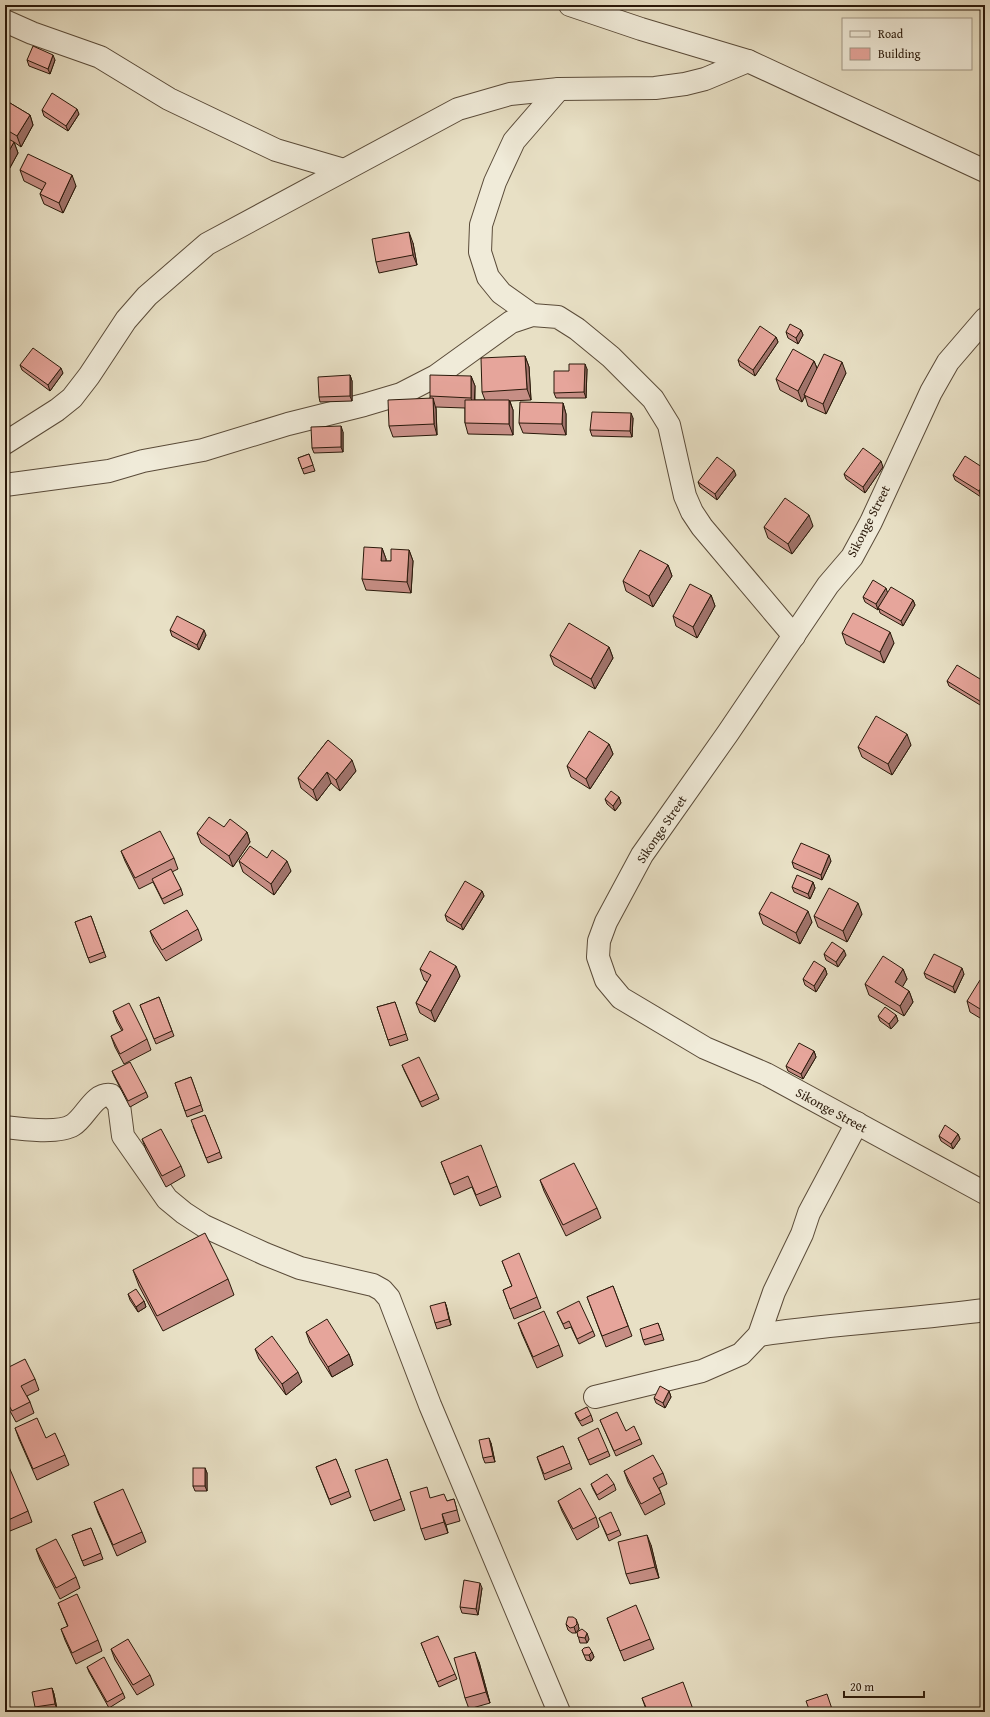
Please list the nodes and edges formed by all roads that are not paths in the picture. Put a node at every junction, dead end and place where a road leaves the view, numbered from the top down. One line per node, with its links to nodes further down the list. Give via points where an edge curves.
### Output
1 (570, 5): 3 (street)
2 (5, 21): 5 (street, via 100,57 169,99 276,150)
3 (748, 61): 4 (street, via 705,79 678,85 655,88); 6 (street)
4 (559, 89): 5 (street, via 510,94 458,109); 7 (street, via 514,141 495,182 481,225 480,252 488,276 501,293)
5 (344, 170): 9 (street, via 207,244 136,308 72,398 58,410)
6 (985, 171)
7 (532, 315): 10 (street, via 511,322 436,376 401,394 203,450 143,461 109,471); 11 (street, via 558,317 578,329 611,357 653,399 669,425 685,496 692,512)
8 (985, 319): 11 (street, Sikonge Street, via 948,362 931,392 871,522 852,557 828,585)
9 (5, 443)
10 (5, 485)
11 (794, 636): 12 (street, Sikonge Street, via 642,855 606,922 599,941 598,957 606,980 621,998 705,1048 766,1074)
12 (857, 1123): 14 (street, Sikonge Street); 16 (street, via 809,1213 802,1234 774,1292)
13 (5, 1127): 18 (street, via 32,1130 68,1128 78,1122 94,1102 102,1096 111,1095 120,1105 123,1136 167,1198 184,1213 204,1226 300,1268 373,1285 382,1290 388,1298 430,1405)
14 (985, 1193)
15 (985, 1310): 16 (street, via 811,1327)
16 (759, 1335): 17 (street, via 742,1354 702,1371)
17 (595, 1397)
18 (559, 1712)

